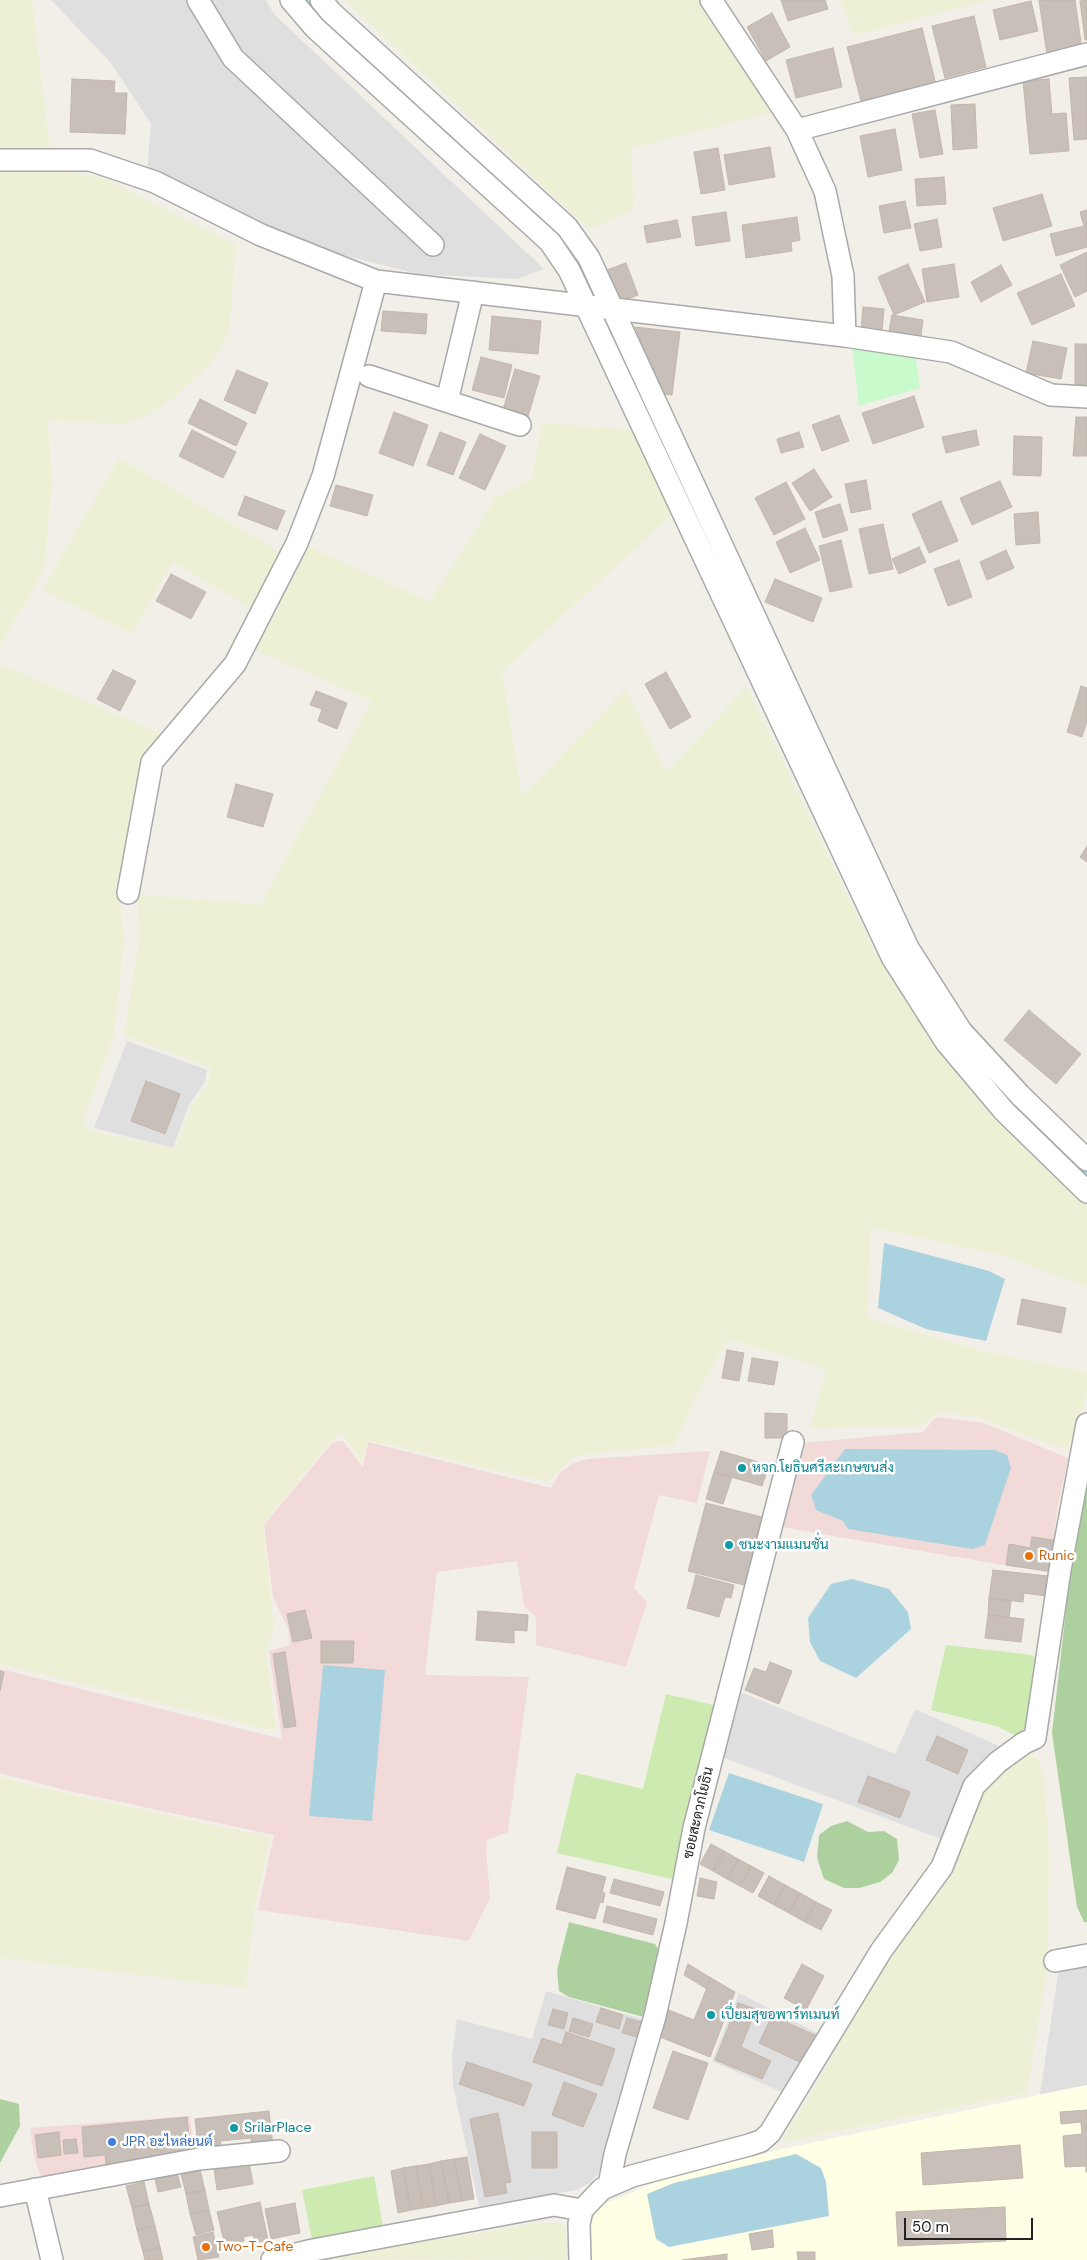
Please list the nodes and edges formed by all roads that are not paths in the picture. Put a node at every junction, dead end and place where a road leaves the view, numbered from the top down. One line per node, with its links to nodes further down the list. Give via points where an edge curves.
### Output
1 (198, 0): 8 (street, via 233,58)
2 (291, 0): 11 (street, via 315,28 550,242)
3 (321, 0): 11 (street, via 567,226 589,258)
4 (711, 0): 6 (street)
5 (1087, 54): 6 (street)
6 (797, 130): 12 (street, via 826,190 843,276)
7 (0, 160): 9 (street, via 90,160 155,182 261,235)
8 (433, 245)
9 (376, 281): 10 (street); 17 (street, via 323,476 297,542 235,664 152,762)
10 (473, 292): 11 (street); 15 (street)
11 (598, 306): 12 (street); 18 (street, via 908,948 961,1031 1020,1095); 19 (street, via 892,957 946,1042 1004,1111)
12 (845, 336): 14 (street, via 951,352 1051,395)
13 (369, 376): 15 (street)
14 (1087, 397)
15 (447, 401): 16 (street)
16 (520, 425)
17 (128, 893)
18 (1087, 1160)
19 (1087, 1192)
20 (1087, 1424): 25 (street, via 1060,1570 1035,1738 998,1762 974,1786 942,1867 881,1950 770,2133 749,2145)
21 (794, 1442): 25 (street, ซอยสะดวกโยธิน, via 694,1828 655,2016 614,2154)
22 (1087, 1955): 23 (street)
23 (1055, 1961)
24 (279, 2152): 26 (street, via 199,2159)
25 (609, 2185): 28 (street)
26 (35, 2189): 27 (street); 29 (street)
27 (0, 2196)
28 (582, 2210): 30 (street, via 554,2205); 31 (street)
29 (52, 2260)
30 (272, 2260)
31 (580, 2260)

